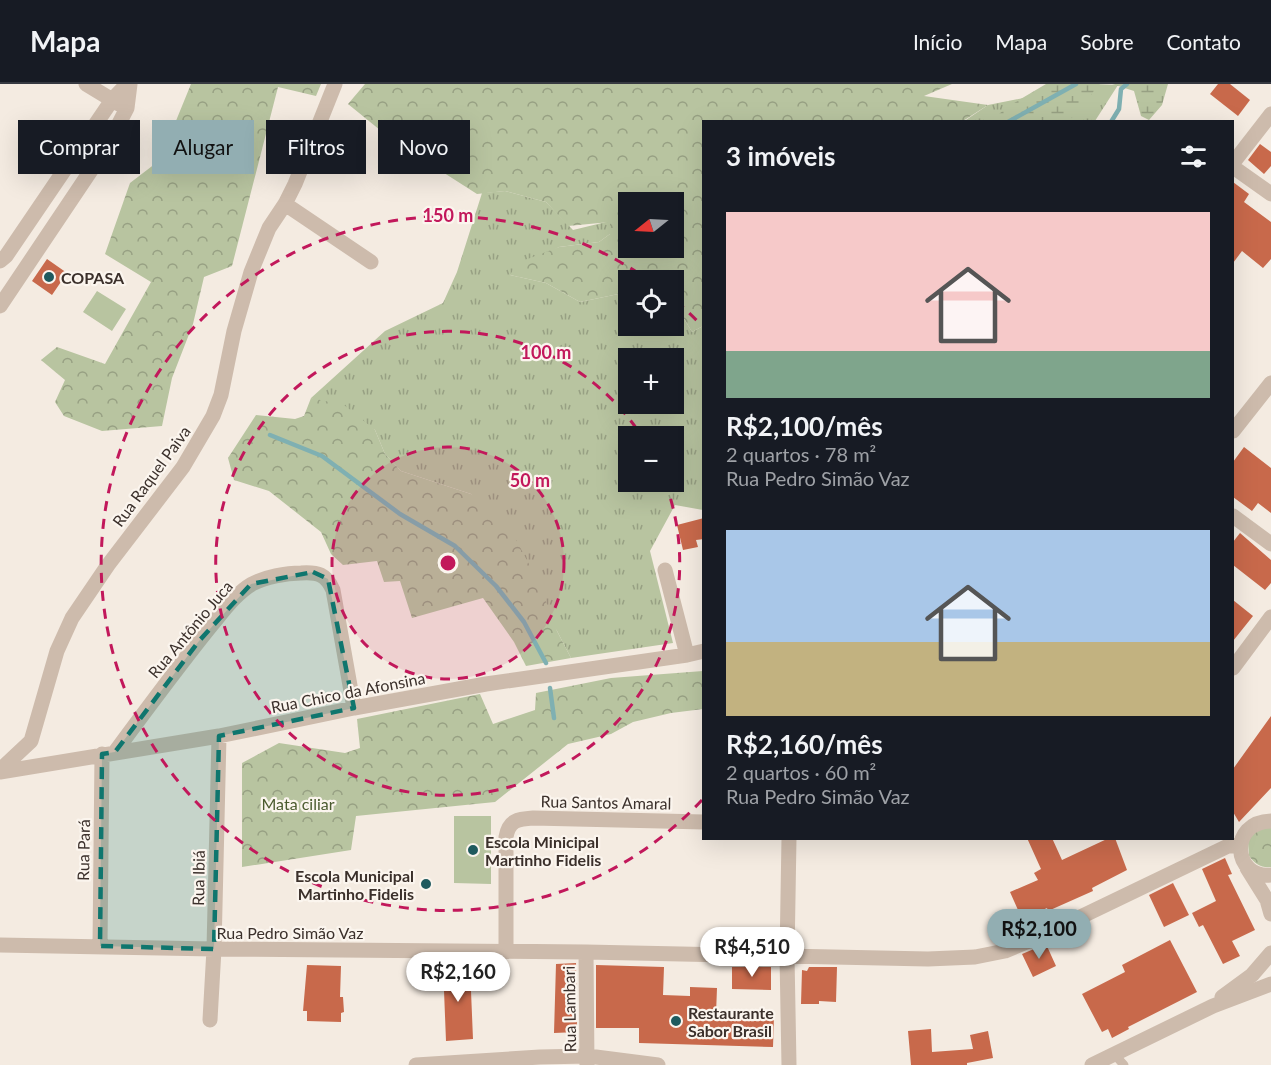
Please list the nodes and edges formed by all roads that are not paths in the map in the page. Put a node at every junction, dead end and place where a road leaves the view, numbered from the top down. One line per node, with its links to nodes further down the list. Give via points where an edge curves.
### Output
1 (86, 84): 4 (street)
2 (128, 84): 4 (street); 5 (street)
3 (335, 84): 10 (street, Rua Raquel Paiva)
4 (112, 100): 5 (street); 11 (street)
5 (127, 108): 13 (street, via 108,145)
6 (1271, 114): 7 (street)
7 (1234, 164)
8 (1234, 166): 9 (street)
9 (1271, 194)
10 (285, 204): 12 (street); 26 (street, Rua Raquel Paiva, via 268,228 251,272 213,416 183,467 72,618 57,651 31,741)
11 (0, 261)
12 (371, 262)
13 (0, 306)
14 (1271, 383): 15 (street)
15 (1234, 430)
16 (1234, 517): 17 (street)
17 (1271, 544)
18 (665, 570): 21 (street)
19 (1271, 617): 22 (street)
20 (702, 651): 21 (street, Rua Chico da Afonsina)
21 (687, 655): 23 (street, Rua Chico da Afonsina)
22 (1234, 667)
23 (354, 708): 24 (street, Rua Chico da Afonsina); 25 (street, Rua Antônio Juca, via 328,579 313,572 262,579 229,605)
24 (219, 736): 25 (street, Rua Chico da Afonsina); 36 (street, Rua Ibiá)
25 (108, 753): 26 (street, Rua Chico da Afonsina); 35 (street, Rua Pará)
26 (0, 771)
27 (1268, 817): 29 (street)
28 (702, 822): 37 (street, Rua Santos Amaral, via 526,818 509,824)
29 (1238, 838): 31 (street); 40 (street, Rua Pedro Simão Vaz, via 1005,951 928,959)
30 (789, 840): 40 (street)
31 (1245, 863): 32 (street, via 1257,874); 33 (street)
32 (1271, 876)
33 (1271, 914)
34 (0, 945): 35 (street, Rua Pedro Simão Vaz)
35 (100, 946): 36 (street, Rua Pedro Simão Vaz)
36 (214, 950): 37 (street, Rua Pedro Simão Vaz); 44 (street, Rua Ibiá)
37 (506, 951): 38 (street, Rua Pedro Simão Vaz)
38 (586, 952): 40 (street, Rua Pedro Simão Vaz); 46 (street, Rua Lambari)
39 (1271, 955): 41 (street); 43 (street, via 1252,975)
40 (787, 956): 50 (street)
41 (1271, 968)
42 (1271, 984): 43 (street)
43 (1209, 1007): 45 (street)
44 (210, 1020)
45 (1119, 1059): 51 (street)
46 (588, 1061): 47 (street); 49 (street)
47 (457, 1063): 48 (street)
48 (416, 1065)
49 (658, 1065)
50 (789, 1065)
51 (1092, 1065)

